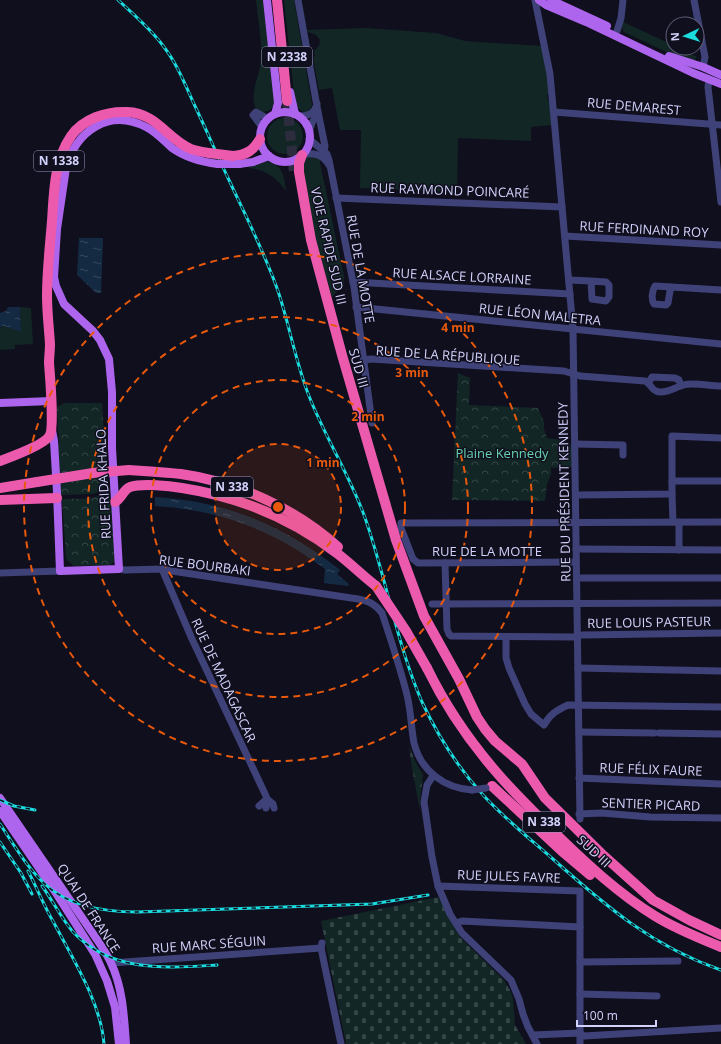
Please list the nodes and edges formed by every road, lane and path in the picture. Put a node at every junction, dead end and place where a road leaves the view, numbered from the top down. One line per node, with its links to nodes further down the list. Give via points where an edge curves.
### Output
1 (267, 0): 12 (main road, N 2338)
2 (272, 0): 11 (highway)
3 (277, 0): 18 (highway)
4 (282, 0): 22 (main road, N 2338, via 290,93)
5 (298, 0): 19 (street, RUE DE LA MOTTE)
6 (535, 0): 21 (street, RUE DU PRÉSIDENT KENNEDY, via 550,74)
7 (539, 0): 16 (main road)
8 (551, 0): 13 (main road)
9 (623, 0): 13 (street)
10 (694, 0): 14 (street, via 705,57)
11 (273, 11): 12 (main road)
12 (270, 26): 23 (main road, N 2338, via 278,104)
13 (617, 31): 14 (main road, via 679,60)
14 (703, 67): 15 (main road)
15 (721, 75)
16 (710, 80): 17 (main road); 24 (street, via 708,84)
17 (721, 84)
18 (287, 101)
19 (317, 104): 20 (street, RUE DE LA MOTTE); 22 (street, via 312,114)
20 (318, 112): 27 (street); 29 (street, RUE DE LA MOTTE)
21 (554, 112): 24 (street, RUE DEMAREST); 37 (street, RUE DU PRÉSIDENT KENNEDY)
22 (297, 115): 23 (main road, via 283,112); 27 (main road, via 306,124)
23 (272, 116): 26 (main road); 26 (street, via 256,112 253,115)
24 (712, 125): 25 (street, RUE DEMAREST); 36 (street)
25 (721, 125)
26 (262, 127): 28 (main road)
27 (309, 136): 29 (street); 30 (main road, via 308,145)
28 (260, 139): 31 (main road, via 263,150); 32 (highway, N 1338, via 251,151)
29 (324, 151): 33 (street, RUE DE LA MOTTE)
30 (302, 154): 31 (main road, via 286,162 274,160); 33 (street, via 319,154); 47 (highway, VOIE RAPIDE SUD III, via 299,172 311,240)
31 (269, 156): 32 (main road, N 1338, via 246,164)
32 (236, 160): 55 (highway, N 1338, bridge, via 191,149 147,117 128,112 108,113 97,117 78,128 72,135 61,155 56,174 52,220 47,298); 70 (main road, RUE FRIDA KHALO / N 1338, bridge, via 213,163 189,157 171,147 157,133 141,124 124,120 101,123 87,132 71,153 64,176 54,277 64,304 93,331 105,350 110,369 112,398)
33 (330, 167): 35 (street, RUE DE LA MOTTE)
34 (294, 172): 47 (highway, via 307,244 328,316)
35 (336, 198): 37 (street, RUE RAYMOND POINCARÉ); 42 (street, RUE DE LA MOTTE)
36 (720, 198)
37 (562, 207): 38 (street, RUE DU PRÉSIDENT KENNEDY)
38 (565, 236): 39 (street, RUE FERDINAND ROY); 40 (street, RUE DU PRÉSIDENT KENNEDY)
39 (721, 245)
40 (569, 280): 41 (street); 45 (street, RUE DU PRÉSIDENT KENNEDY)
41 (591, 281)
42 (352, 282): 45 (street, RUE ALSACE LORRAINE); 46 (street, RUE DE LA MOTTE)
43 (672, 287): 44 (street)
44 (721, 290)
45 (570, 294): 48 (street, RUE DU PRÉSIDENT KENNEDY)
46 (356, 307): 48 (street, RUE LÉON MALETRA); 50 (street, RUE DE LA MOTTE)
47 (333, 319): 115 (highway, SUD III, via 396,540 424,616 477,717 495,741 522,764 545,798 653,900)
48 (573, 329): 49 (street, RUE LÉON MALETRA); 51 (street, RUE DU PRÉSIDENT KENNEDY)
49 (721, 344)
50 (364, 360): 51 (street, RUE DE LA RÉPUBLIQUE, via 564,371); 57 (street, RUE DE LA MOTTE)
51 (572, 374): 52 (street, RUE DE LA RÉPUBLIQUE); 60 (street, RUE DU PRÉSIDENT KENNEDY)
52 (649, 382): 53 (street, RUE DE LA RÉPUBLIQUE, via 655,391 662,392); 53 (street, RUE DE LA RÉPUBLIQUE, via 652,378 675,378)
53 (681, 386): 54 (street, RUE DE LA RÉPUBLIQUE)
54 (721, 386)
55 (50, 401): 56 (main road); 58 (highway, N 1338)
56 (0, 403)
57 (372, 423)
58 (52, 430): 62 (highway, via 45,441); 68 (main road)
59 (721, 438): 63 (street, via 672,436)
60 (575, 444): 61 (street, via 623,445); 67 (street, RUE DU PRÉSIDENT KENNEDY)
61 (623, 455)
62 (0, 461)
63 (672, 481): 64 (street); 66 (street)
64 (721, 481)
65 (0, 488): 85 (highway, N 338, bridge, via 93,473 129,470 182,474 212,480 250,492 310,524 349,556)
66 (672, 494): 67 (street); 72 (street)
67 (576, 495): 71 (street, RUE DU PRÉSIDENT KENNEDY)
68 (56, 498): 69 (highway); 81 (main road)
69 (0, 500)
70 (115, 502): 79 (main road, RUE FRIDA KHALO); 85 (highway, via 120,499 122,493 136,486 171,486 224,496 288,520 340,555)
71 (576, 522): 72 (street); 74 (street, RUE DU PRÉSIDENT KENNEDY); 77 (street, RUE DE LA MOTTE, via 401,523 413,559 418,563)
72 (676, 522): 73 (street); 75 (street)
73 (721, 522)
74 (576, 549): 75 (street); 78 (street, RUE DU PRÉSIDENT KENNEDY)
75 (679, 550): 76 (street)
76 (721, 550)
77 (445, 562): 78 (street, RUE DE LA MOTTE); 88 (street)
78 (576, 562): 83 (street, RUE DU PRÉSIDENT KENNEDY)
79 (120, 569): 80 (street, RUE BOURBAKI); 81 (main road, RUE BOURBAKI)
80 (162, 569): 99 (street, RUE BOURBAKI, via 358,599 374,604 382,613 408,698 416,748); 104 (street, RUE DE MADAGASCAR)
81 (60, 571): 82 (street, RUE BOURBAKI)
82 (0, 573)
83 (577, 578): 84 (street); 89 (street, RUE DU PRÉSIDENT KENNEDY)
84 (721, 578)
85 (376, 586): 111 (highway, SUD III / N 338, bridge, via 406,631 446,704 498,774 586,863)
86 (721, 603): 89 (street)
87 (432, 604): 88 (street)
88 (446, 604): 89 (street); 91 (street, RUE LOUIS PASTEUR, via 447,629 451,636)
89 (577, 604): 92 (street, RUE DU PRÉSIDENT KENNEDY)
90 (721, 633): 92 (street, RUE LOUIS PASTEUR)
91 (506, 637): 92 (street, RUE LOUIS PASTEUR); 95 (street, via 506,658 509,668 531,714 544,725 559,709)
92 (577, 637): 93 (street, RUE DU PRÉSIDENT KENNEDY)
93 (578, 668): 94 (street); 95 (street, RUE DU PRÉSIDENT KENNEDY)
94 (721, 671)
95 (578, 704): 96 (street); 97 (street, RUE DU PRÉSIDENT KENNEDY)
96 (721, 707)
97 (578, 732): 98 (street); 100 (street, RUE DU PRÉSIDENT KENNEDY)
98 (721, 734)
99 (433, 776): 102 (street, bridge, via 455,787 472,790); 110 (street, via 426,785 424,802)
100 (579, 778): 101 (street, RUE FÉLIX FAURE); 108 (street, RUE DU PRÉSIDENT KENNEDY)
101 (721, 784)
102 (489, 787): 111 (highway, via 580,867 612,891)
103 (0, 798): 119 (main road, QUAI DE FRANCE)
104 (267, 799): 105 (street); 106 (street, RUE DE MADAGASCAR)
105 (263, 807)
106 (274, 808)
107 (0, 811): 112 (main road, QUAI DE FRANCE)
108 (580, 817): 109 (street, SENTIER PICARD, via 602,814)
109 (721, 818)
110 (438, 886): 113 (street); 114 (street, RUE JULES FAVRE, via 580,891)
111 (631, 900): 116 (highway, SUD III / N 338, via 677,928)
112 (66, 908): 119 (main road, via 76,916 103,957); 120 (main road, QUAI DE FRANCE)
113 (456, 923): 114 (street, via 462,921); 125 (street, via 472,944 511,980)
114 (580, 927): 118 (street)
115 (721, 935)
116 (721, 947)
117 (678, 961): 118 (street)
118 (580, 962): 121 (street)
119 (111, 963): 120 (main road); 127 (main road, QUAI DE FRANCE, via 122,1000); 128 (street, RUE MARC SÉGUIN, via 321,945)
120 (103, 971): 126 (main road, QUAI DE FRANCE, via 115,1007)
121 (580, 994): 122 (street); 124 (street)
122 (657, 996)
123 (721, 1028): 124 (street, via 584,1036)
124 (580, 1033): 125 (street); 130 (street)
125 (533, 1035): 129 (street)
126 (119, 1044)
127 (126, 1044)
128 (341, 1044)
129 (537, 1044)
130 (580, 1044)

